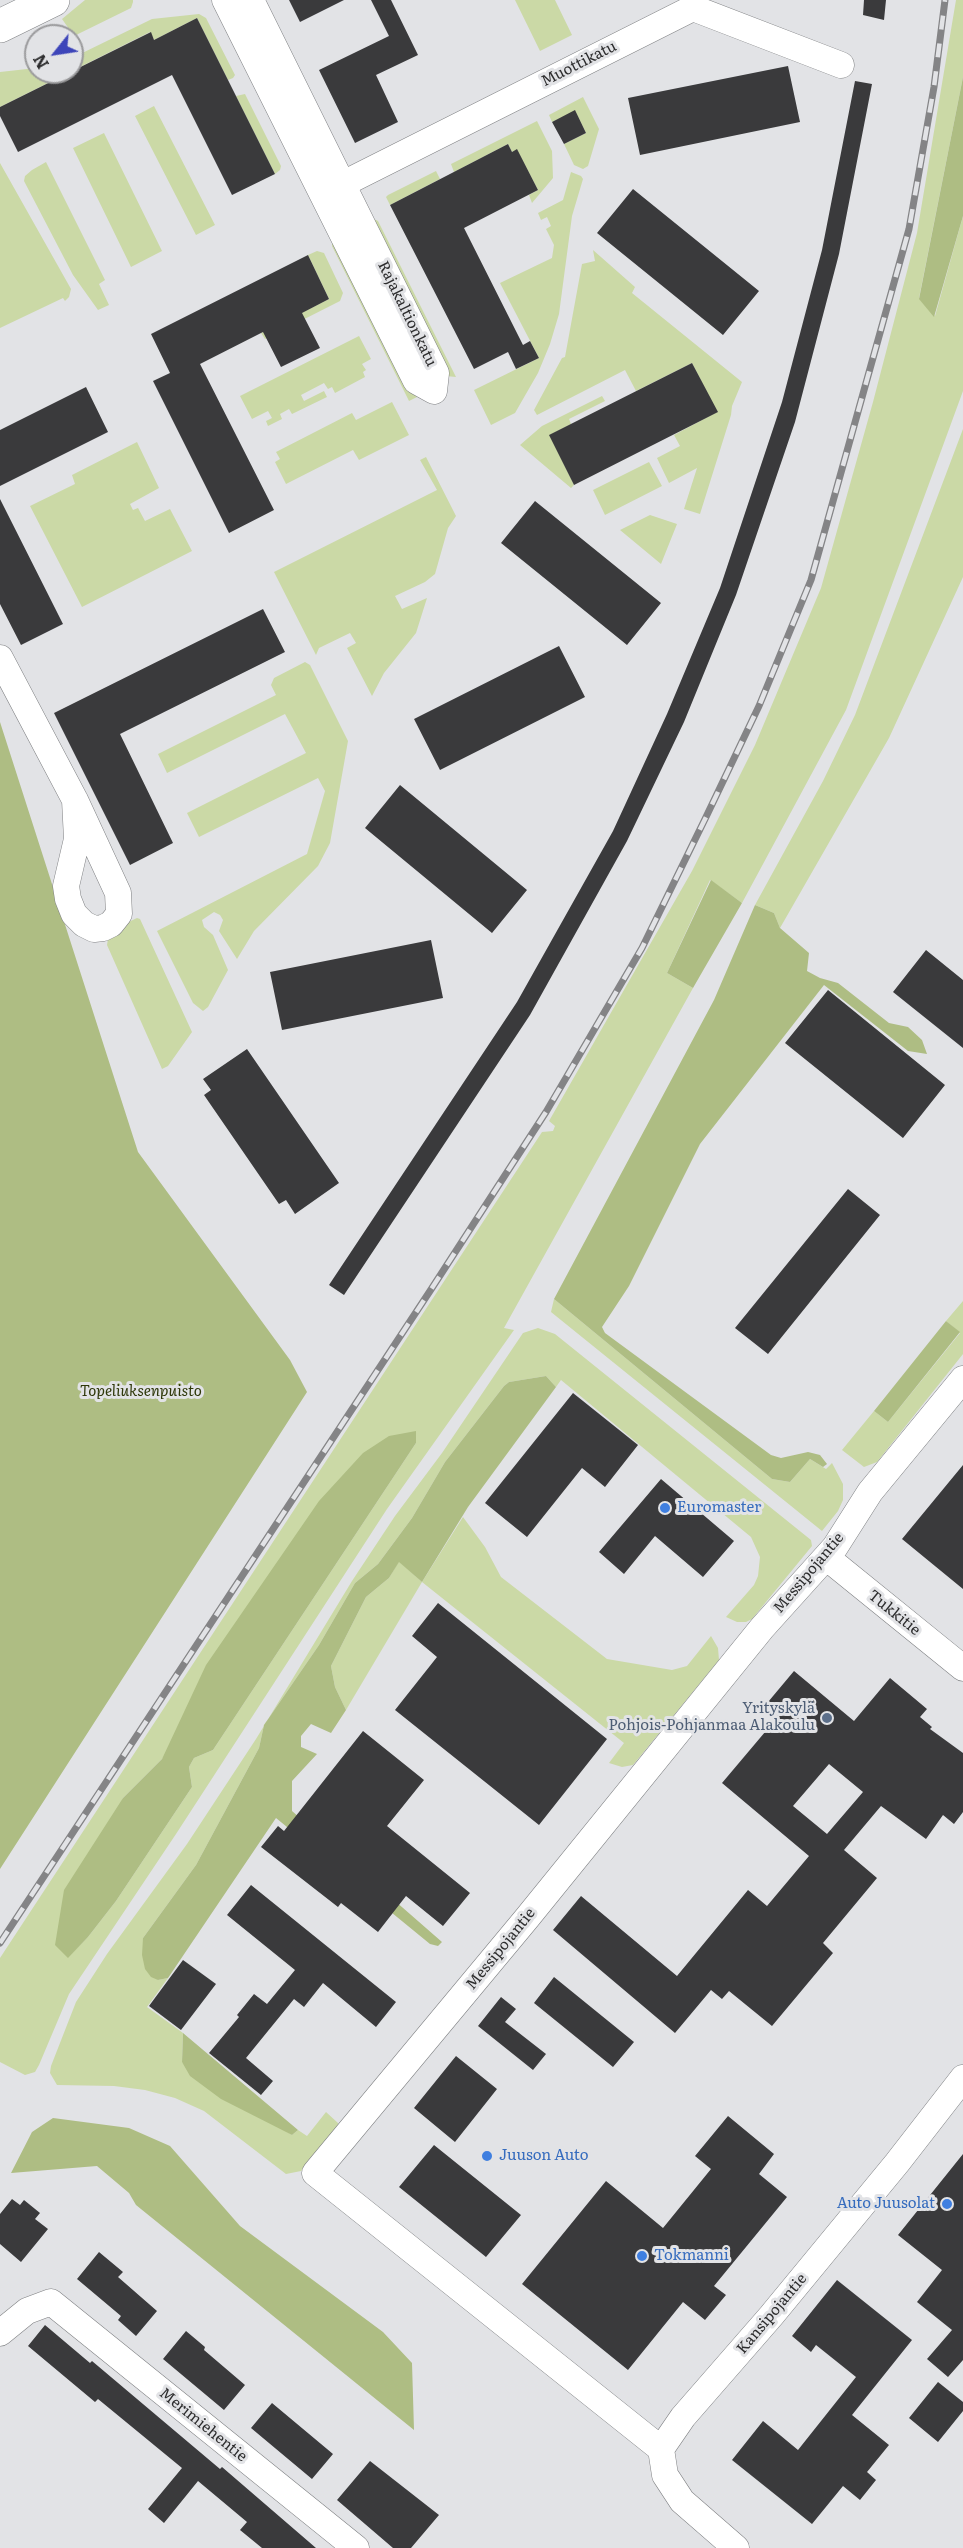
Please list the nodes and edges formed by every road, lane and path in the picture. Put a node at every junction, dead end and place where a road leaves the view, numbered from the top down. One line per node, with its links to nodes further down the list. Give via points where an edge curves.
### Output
1 (225, 0): 4 (street, Rajakaltionkatu)
2 (251, 0): 4 (street, Rajakaltionkatu)
3 (841, 65): 4 (street, Muottikatu, via 693,8)
4 (333, 188): 4 (street, Rajakaltionkatu, via 416,381 434,391 436,373)
5 (0, 658): 6 (street)
6 (75, 800)
7 (963, 1379): 8 (street, Messipojantie, via 870,1492)
8 (826, 1557): 9 (street, Tukkitie); 12 (street, Messipojantie, via 762,1628 315,2173)
9 (963, 1668)
10 (963, 2078): 12 (street, Kansipojantie, via 890,2172 683,2417)
11 (0, 2333): 13 (street, Merimiehentie, via 27,2311 51,2302)
12 (661, 2449): 14 (street, via 665,2475 682,2501)
13 (356, 2548)
14 (736, 2548)

